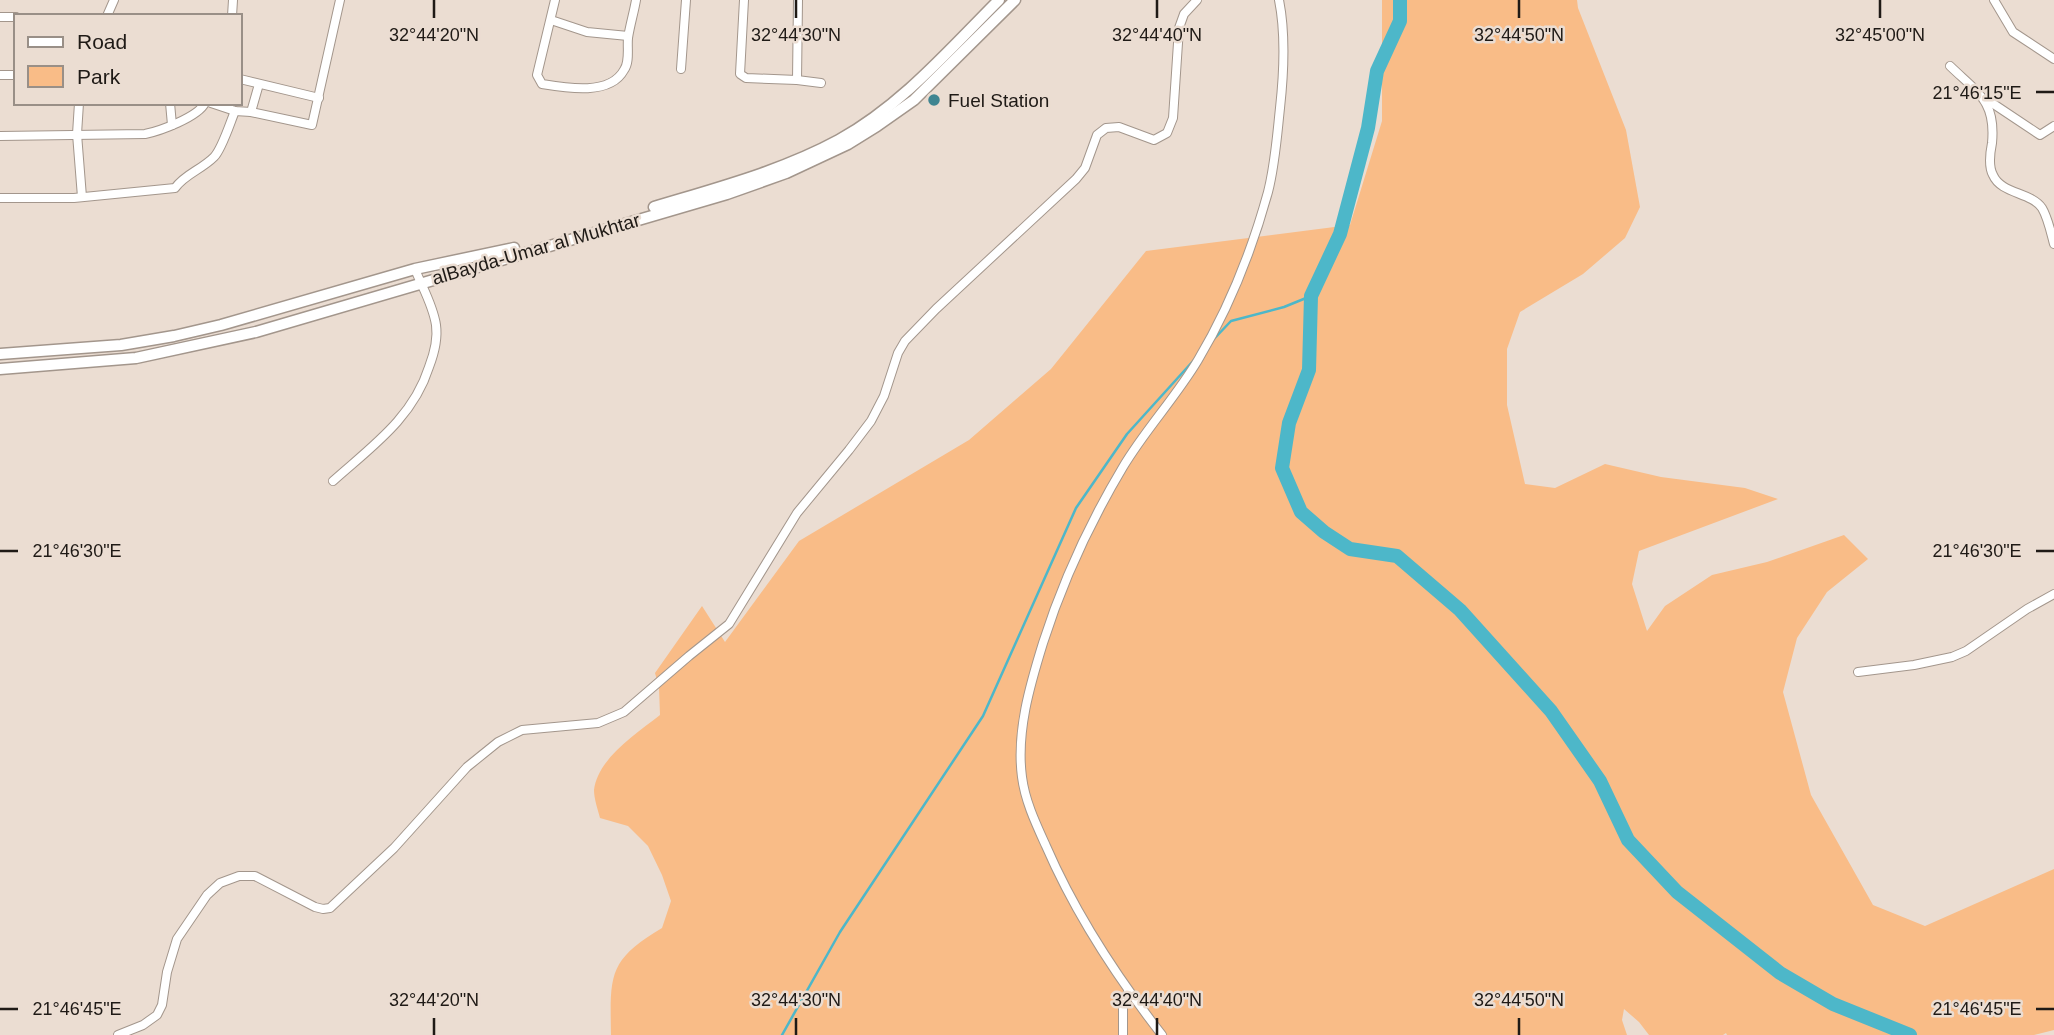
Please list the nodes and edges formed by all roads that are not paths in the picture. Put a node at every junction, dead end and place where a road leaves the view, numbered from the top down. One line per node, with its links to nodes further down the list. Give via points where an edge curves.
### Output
1 (340, 0): 22 (street)
2 (555, 0): 12 (street)
3 (636, 0): 13 (street)
4 (686, 0): 16 (street)
5 (744, 0): 18 (street, via 740,74)
6 (798, 0): 18 (street)
7 (999, 0): 36 (main road, alBayda-Umar al Mukhtar, via 906,92 814,153 721,187 533,242)
8 (1015, 0): 37 (main road, alBayda-Umar al Mukhtar, via 914,100 848,144 727,194)
9 (1197, 0): 44 (street, via 1179,28 1173,118 1167,133 1154,140 1119,127 1106,128 1097,135 1076,179 905,341 871,421 797,513 729,624 624,712 598,723 522,730 498,741 467,766 336,905 315,907 255,876 220,883 177,939 157,1014)
10 (1279, 0): 43 (street, via 1284,45 1277,138 1269,190 1251,248 1197,362 1124,465 1078,548 1032,677 1026,707 1022,777 1032,815 1079,916)
11 (1994, 0): 14 (street, via 2013,32)
12 (551, 20): 13 (street, via 587,33); 13 (street, via 537,75 542,84 597,88 614,80 626,67)
13 (628, 36)
14 (2054, 59)
15 (1950, 66): 21 (street)
16 (681, 69)
17 (242, 80): 20 (street)
18 (797, 80): 19 (street)
19 (821, 83)
20 (259, 84): 22 (street); 28 (street)
21 (1980, 94): 30 (street, via 2040,135); 35 (street, via 1992,119 1992,174 2004,187 2039,204)
22 (319, 98): 28 (street, via 312,125)
23 (79, 105): 31 (street)
24 (170, 105): 29 (street)
25 (204, 105): 29 (street)
26 (217, 105): 27 (street)
27 (235, 111): 28 (street); 33 (street, via 216,155 183,177 175,188)
28 (251, 111)
29 (172, 125): 31 (street, via 145,134)
30 (2054, 126)
31 (78, 134): 32 (street); 33 (street)
32 (0, 136)
33 (82, 197): 34 (street)
34 (0, 198)
35 (2054, 244)
36 (415, 269): 37 (street); 38 (main road, alBayda-Umar al Mukhtar, via 174,336)
37 (420, 283): 39 (main road, alBayda-Umar al Mukhtar, via 188,348 136,358); 40 (street, via 436,329 427,375 394,428)
38 (0, 354)
39 (0, 369)
40 (332, 481)
41 (2054, 594): 42 (street, via 1952,657)
42 (1858, 672)
43 (1128, 992): 45 (street); 46 (street)
44 (118, 1035)
45 (1123, 1035)
46 (1162, 1035)

